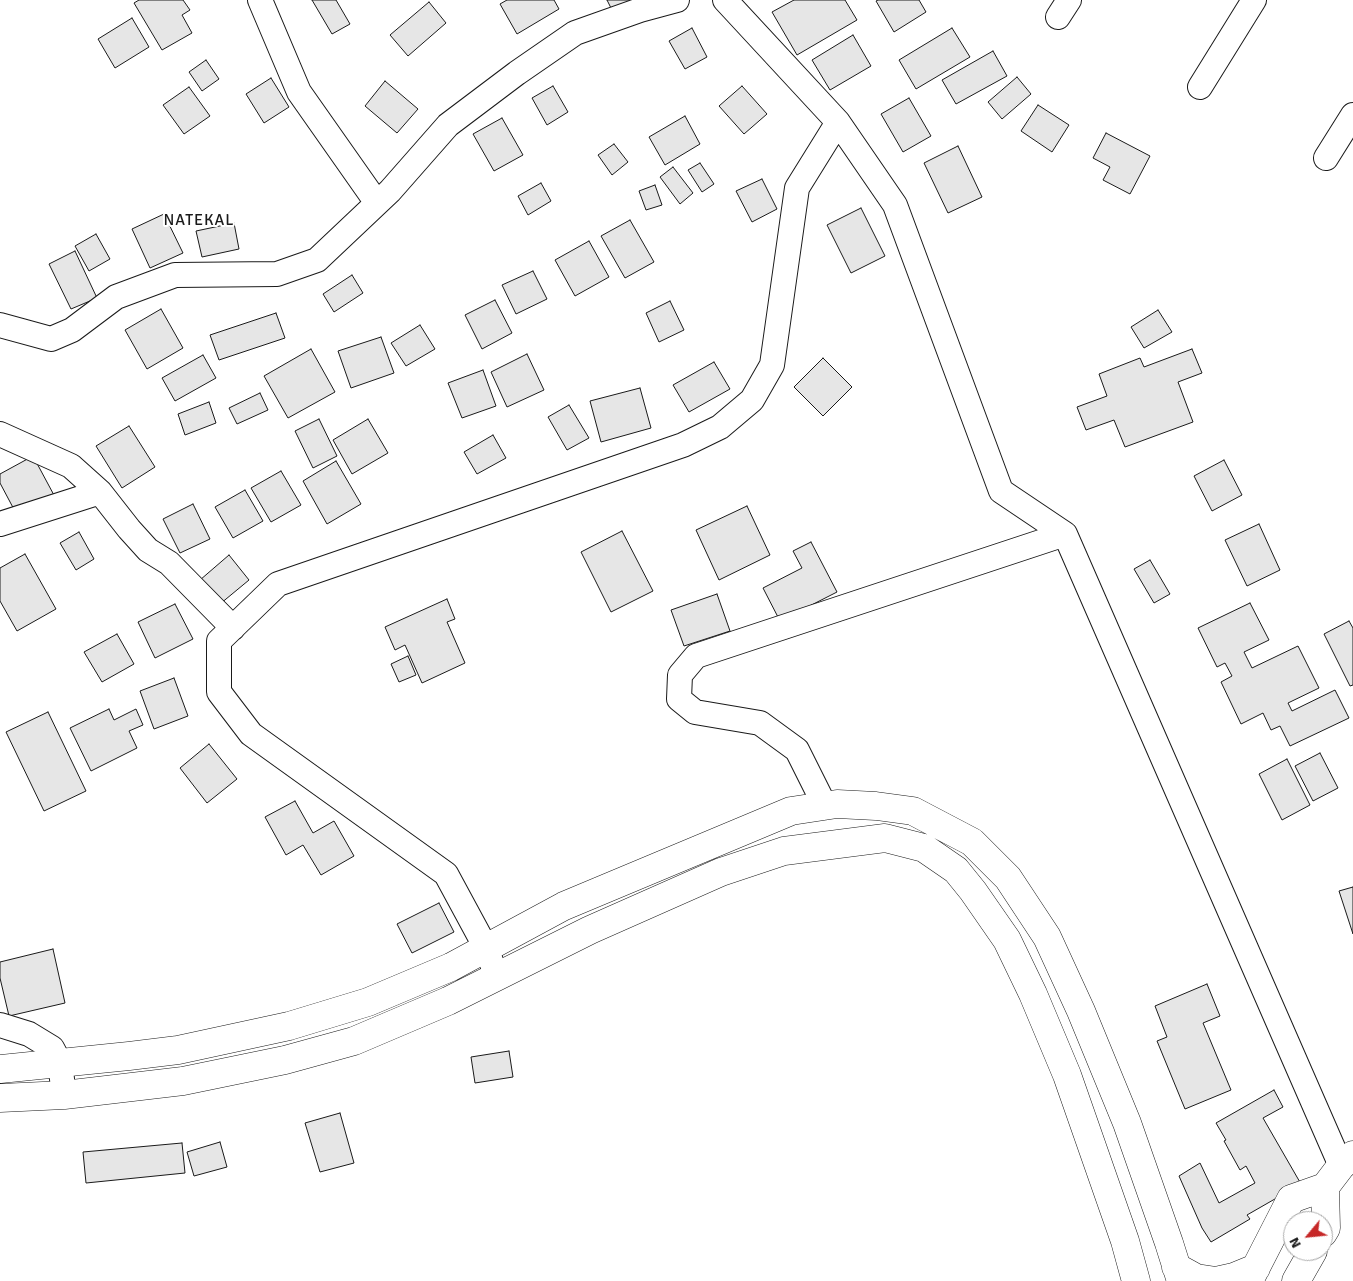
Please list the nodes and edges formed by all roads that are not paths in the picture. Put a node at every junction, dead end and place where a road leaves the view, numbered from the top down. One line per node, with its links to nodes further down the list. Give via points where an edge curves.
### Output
1 (260, 0): 9 (street, via 299,92)
2 (677, 0): 9 (street, via 640,10 568,38 448,126)
3 (725, 0): 7 (street)
4 (1254, 0): 5 (street)
5 (1200, 87)
6 (1353, 115): 8 (street)
7 (838, 122): 14 (street, via 895,205 1001,492); 15 (street, via 797,188 772,364 746,406 720,427 683,445 278,584)
8 (1326, 158)
9 (377, 203): 10 (street, via 317,260 277,274 175,275 116,298 72,330 51,339)
10 (0, 325)
11 (0, 434): 12 (street, via 71,466)
12 (100, 492): 13 (street); 15 (street, via 148,550 169,563)
13 (0, 524)
14 (1065, 534): 16 (street, via 696,656 680,675 679,699 695,712 760,722 797,750); 24 (street)
15 (232, 628): 17 (street, via 219,641 219,692 251,734 446,874)
16 (826, 806): 17 (main road, via 791,811 564,906); 27 (main road, via 857,805 913,811 972,842 1008,878 1047,937 1081,1011 1127,1123)
17 (486, 948): 18 (street); 20 (main road, via 368,1002 289,1026 178,1050)
18 (497, 977): 22 (main road, via 354,1040 285,1060 183,1081); 29 (main road, via 590,930 721,872 784,851 885,838 924,848 956,870 1007,940 1067,1075)
19 (0, 1025): 20 (street, via 29,1034 52,1048)
20 (60, 1063): 21 (main road); 22 (street)
21 (0, 1069)
22 (64, 1095): 23 (main road)
23 (0, 1098)
24 (1343, 1172): 25 (main road); 28 (main road, via 1291,1199)
25 (1331, 1211)
26 (1307, 1261): 30 (main road)
27 (1178, 1274): 28 (main road, via 1216,1281)
28 (1252, 1274)
29 (1136, 1281)
30 (1296, 1281)

